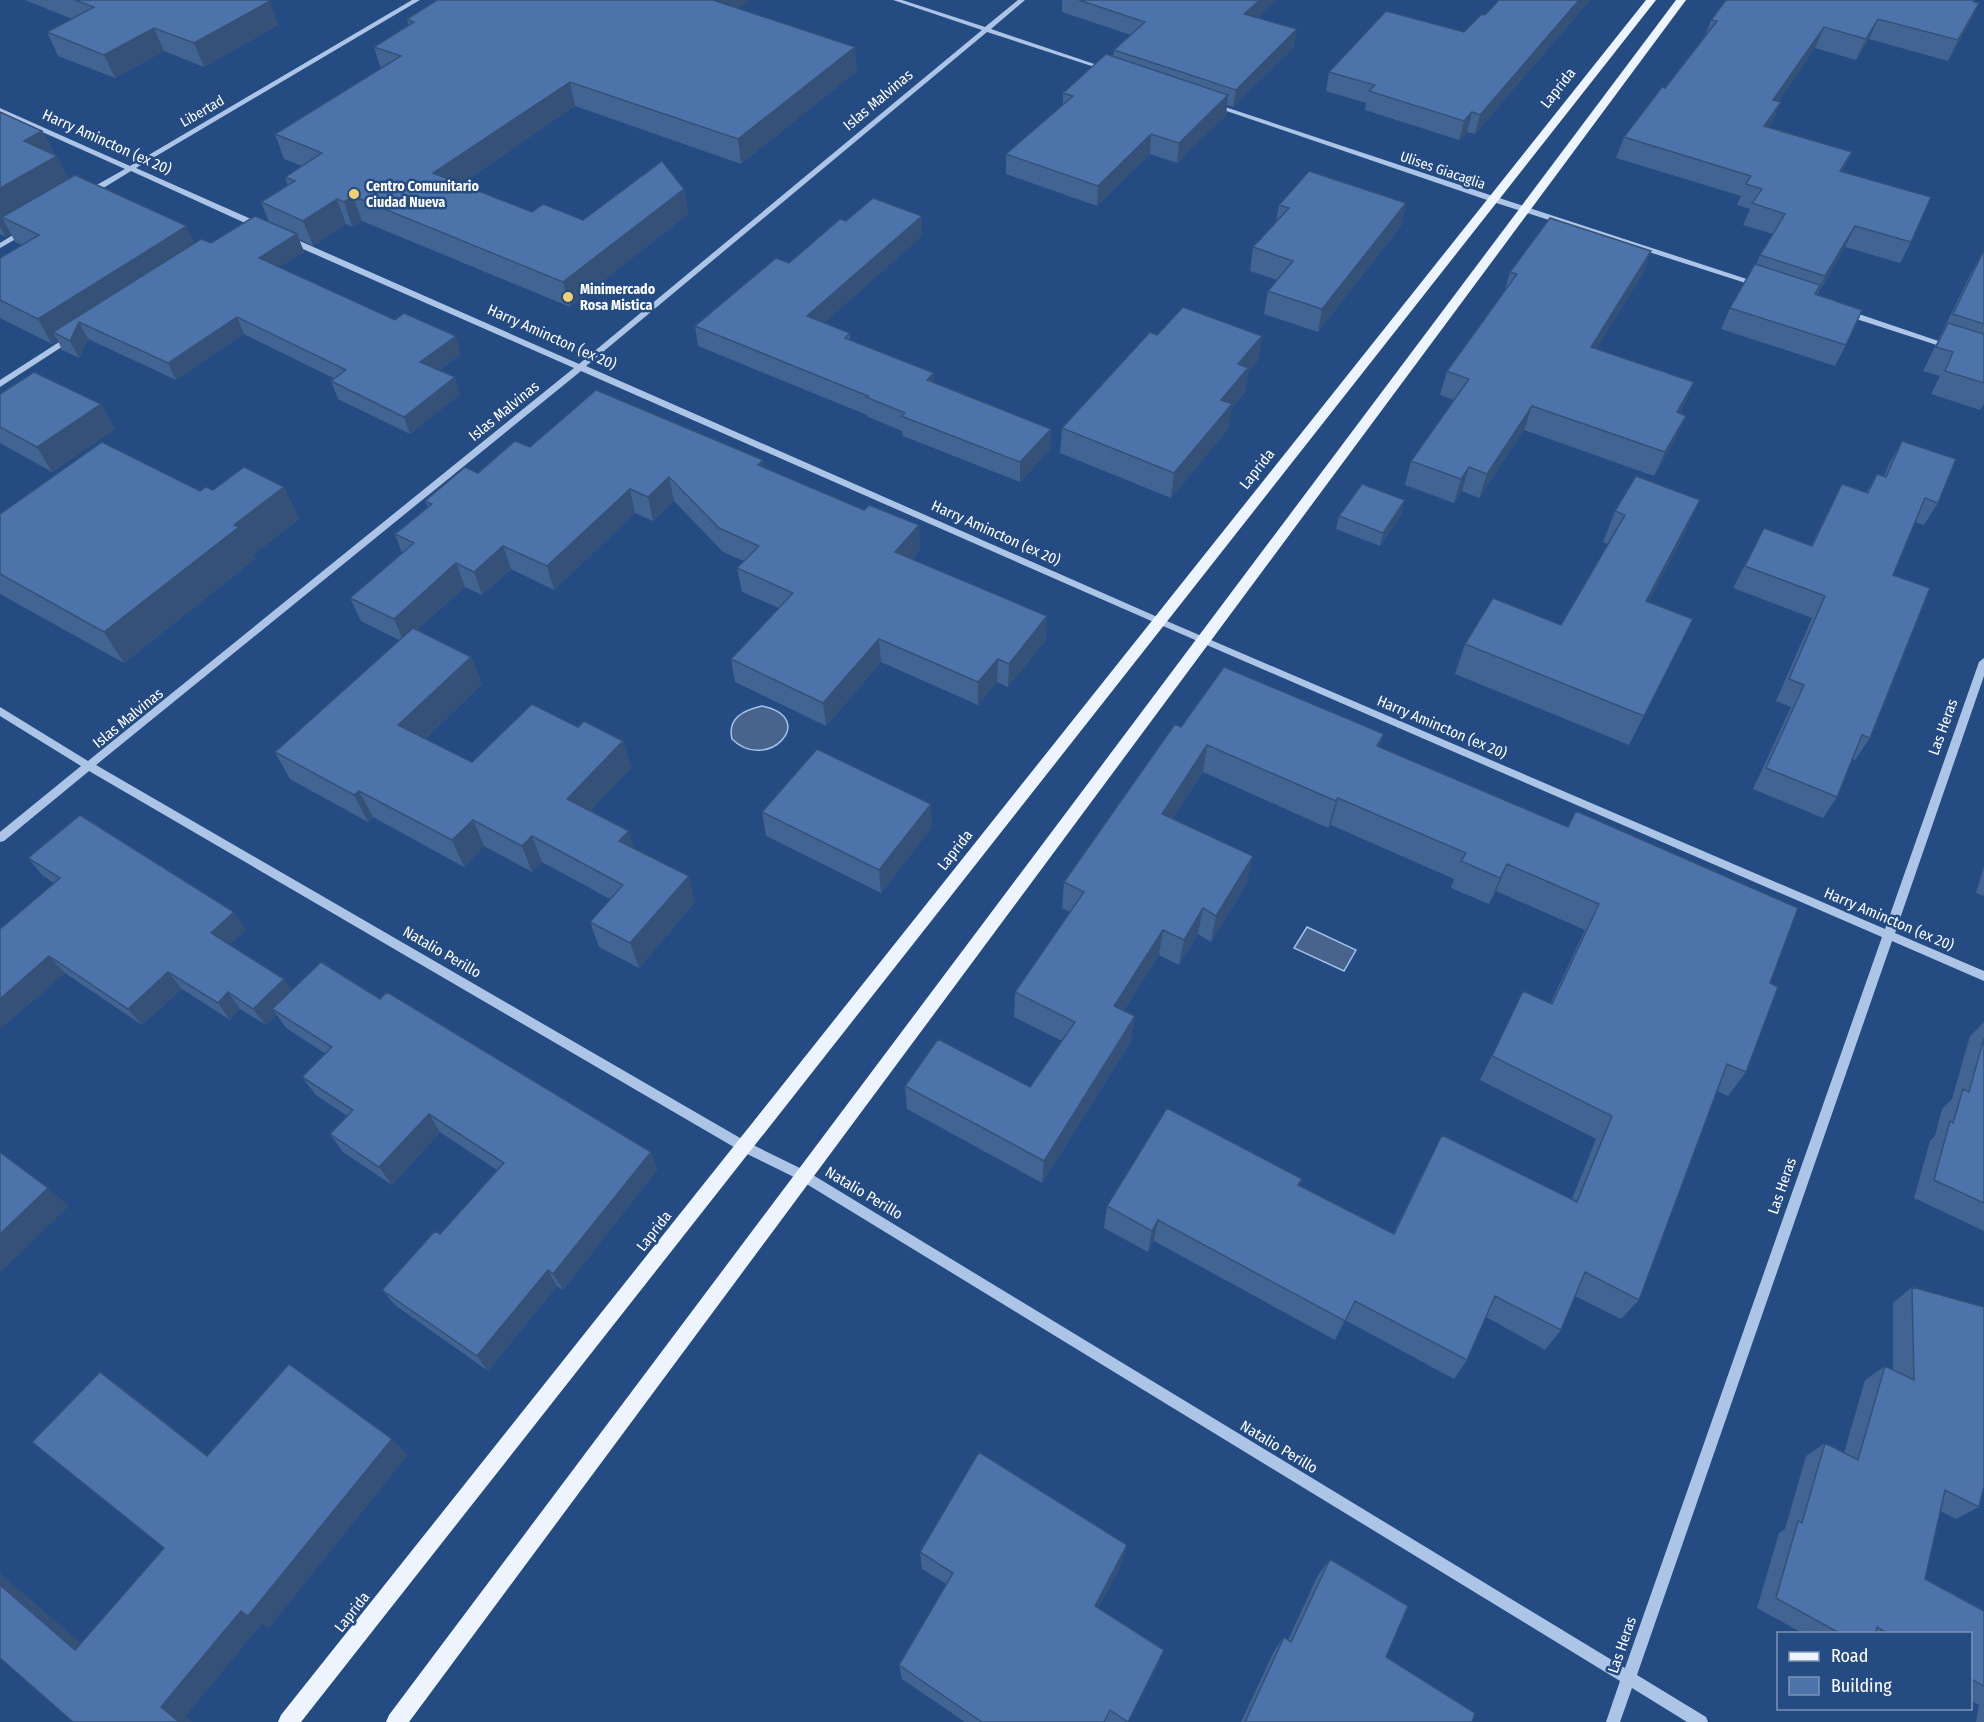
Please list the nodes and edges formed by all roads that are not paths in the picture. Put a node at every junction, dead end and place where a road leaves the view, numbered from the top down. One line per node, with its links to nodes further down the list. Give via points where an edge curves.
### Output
1 (417, 0): 10 (street, Libertad)
2 (896, 0): 6 (street)
3 (1022, 0): 6 (street, Islas Malvinas)
4 (1651, 0): 12 (main road, Laprida)
5 (1681, 0): 13 (main road)
6 (986, 28): 7 (street); 24 (street, Islas Malvinas)
7 (1110, 70)
8 (1200, 101): 12 (street, Ulises Giacaglia)
9 (0, 110): 10 (street, Harry Amincton (ex 20))
10 (129, 170): 11 (street, Libertad); 14 (street, Harry Amincton (ex 20))
11 (79, 199)
12 (1493, 199): 13 (street, Ulises Giacaglia); 26 (main road, Laprida)
13 (1525, 209): 20 (street, Ulises Giacaglia); 27 (main road)
14 (251, 223): 16 (street); 17 (street, Harry Amincton (ex 20))
15 (30, 228): 19 (street)
16 (241, 229)
17 (271, 232)
18 (282, 236): 24 (street, Harry Amincton (ex 20))
19 (0, 246)
20 (1771, 288)
21 (1839, 310): 23 (street)
22 (80, 333): 25 (street)
23 (1962, 350)
24 (581, 366): 26 (street, Harry Amincton (ex 20)); 30 (street, Islas Malvinas)
25 (0, 384)
26 (1159, 621): 27 (street, Harry Amincton (ex 20)); 34 (main road, Laprida)
27 (1203, 640): 32 (street, Harry Amincton (ex 20)); 35 (main road)
28 (1984, 662): 32 (street, Las Heras)
29 (0, 711): 30 (street, Natalio Perillo)
30 (89, 766): 31 (street, Islas Malvinas); 34 (street, Natalio Perillo)
31 (0, 838)
32 (1887, 934): 33 (street, Harry Amincton (ex 20)); 36 (street, Las Heras)
33 (1984, 976)
34 (743, 1146): 35 (street, Natalio Perillo); 37 (main road, Laprida)
35 (804, 1176): 36 (street, Natalio Perillo); 38 (main road)
36 (1628, 1680): 39 (street, Las Heras); 40 (street, Natalio Perillo)
37 (288, 1722)
38 (396, 1722)
39 (1613, 1722)
40 (1701, 1722)

